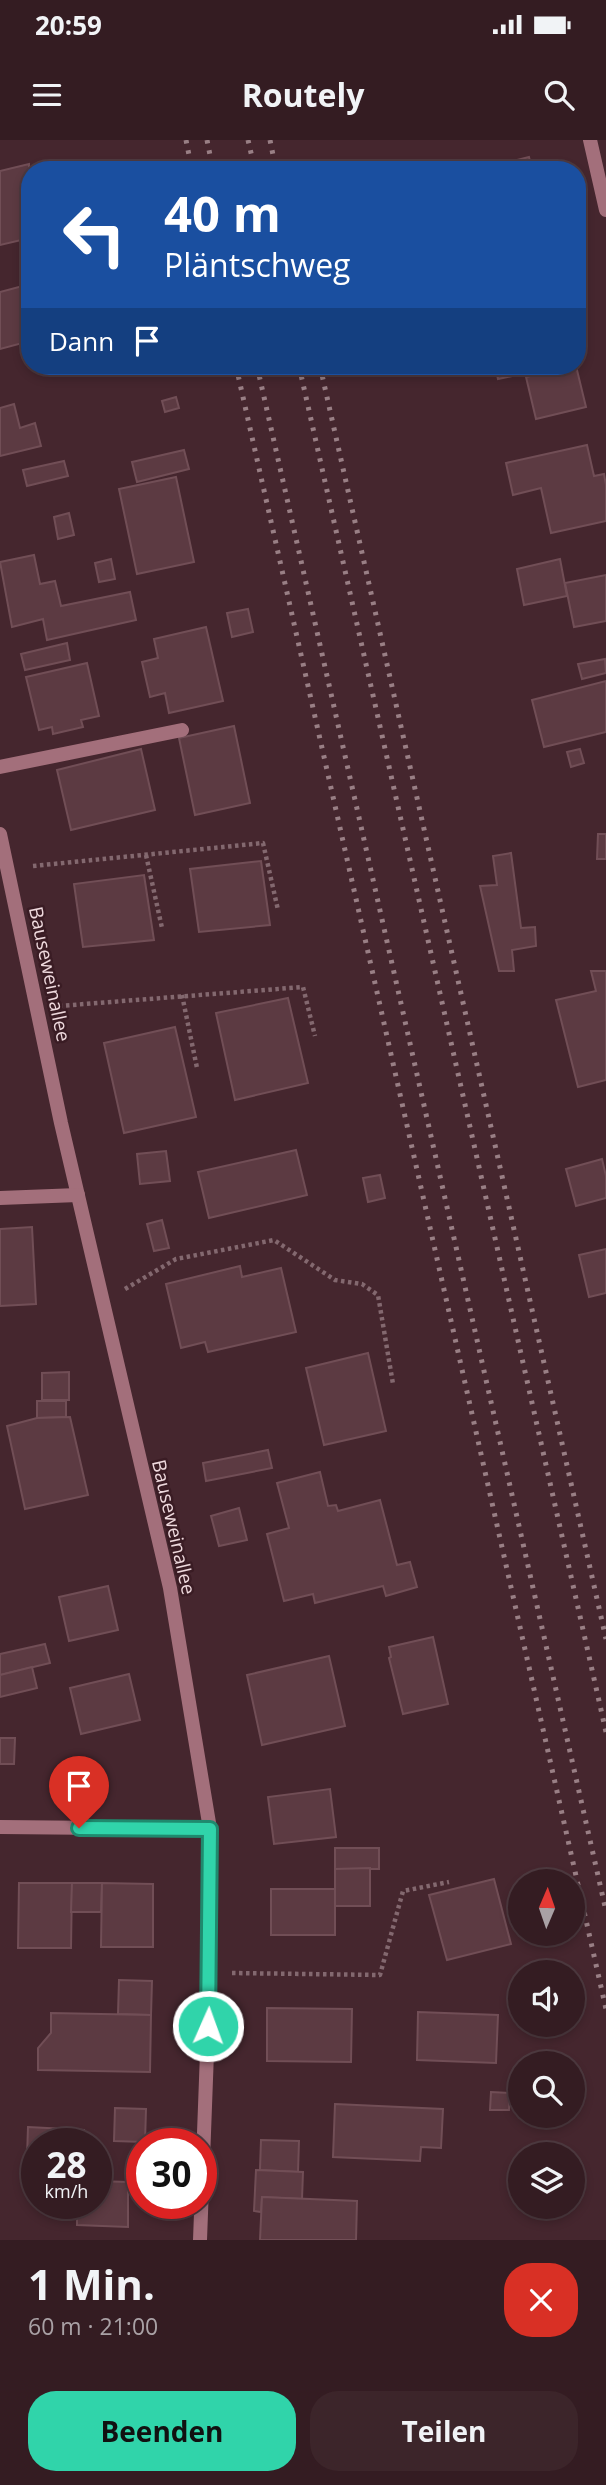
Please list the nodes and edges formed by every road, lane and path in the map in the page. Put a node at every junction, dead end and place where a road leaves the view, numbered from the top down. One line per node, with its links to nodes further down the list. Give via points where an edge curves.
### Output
1 (590, 140): 2 (street)
2 (606, 210)
3 (182, 730): 4 (street)
4 (0, 767)
5 (0, 834): 7 (street, Bauseweinallee)
6 (146, 855): 7 (path); 8 (path, via 263,843); 9 (path)
7 (7, 868): 11 (street, Bauseweinallee)
8 (278, 910)
9 (162, 928)
10 (182, 995): 11 (path); 12 (path, via 303,987); 13 (path)
11 (38, 1011): 14 (street, Bauseweinallee)
12 (315, 1036)
13 (197, 1068)
14 (78, 1195): 15 (street); 16 (street, Bauseweinallee)
15 (0, 1198)
16 (103, 1301): 17 (path, via 176,1259 274,1240 335,1280 362,1284 378,1294); 19 (street, Bauseweinallee, via 170,1588)
17 (393, 1384)
18 (0, 1827): 19 (street)
19 (210, 1829): 21 (street, Bauseweinallee)
20 (449, 1882): 21 (path, via 403,1891 380,1975)
21 (210, 1972): 22 (street, Bauseweinallee)
22 (200, 2240)

